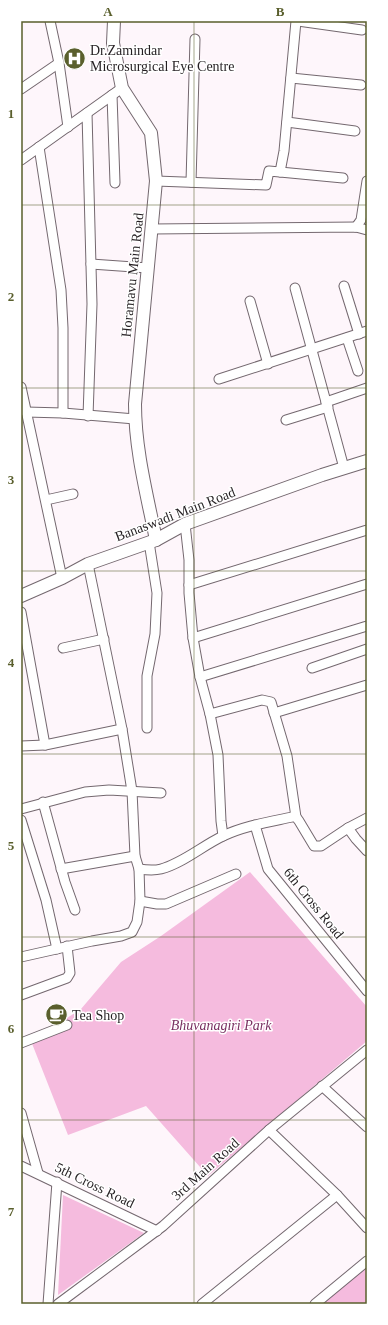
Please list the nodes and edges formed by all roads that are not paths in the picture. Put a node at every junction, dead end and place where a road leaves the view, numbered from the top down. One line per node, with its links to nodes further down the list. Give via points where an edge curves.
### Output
1 (50, 21): 6 (street)
2 (114, 21): 10 (street, Horamavu Main Road)
3 (297, 21): 4 (street); 7 (street)
4 (362, 30)
5 (195, 39): 21 (street)
6 (59, 63): 9 (street); 13 (street)
7 (291, 78): 8 (street); 12 (street)
8 (361, 85)
9 (21, 90)
10 (117, 92): 11 (street); 19 (street, Horamavu Main Road, via 151,133); 22 (street)
11 (87, 113): 13 (street); 26 (street)
12 (287, 122): 14 (street); 17 (street)
13 (68, 127): 15 (street)
14 (355, 131)
15 (39, 147): 16 (street); 40 (street, via 61,290)
16 (21, 160)
17 (280, 172): 18 (street); 21 (street, via 269,171 266,186)
18 (343, 178)
19 (156, 181): 21 (street); 24 (street, Horamavu Main Road)
20 (367, 181): 23 (street, via 361,220)
21 (191, 182)
22 (115, 183)
23 (356, 227): 24 (street); 25 (street)
24 (152, 229): 27 (street, Horamavu Main Road)
25 (367, 230)
26 (91, 264): 27 (street); 41 (street)
27 (148, 268): 43 (street, Horamavu Main Road, via 134,404)
28 (344, 286): 31 (street)
29 (295, 288): 33 (street)
30 (250, 301): 34 (street)
31 (363, 333): 32 (street)
32 (347, 338): 33 (street); 35 (street)
33 (312, 349): 34 (street); 39 (street)
34 (268, 364): 36 (street)
35 (358, 371)
36 (219, 379)
37 (21, 387): 42 (street)
38 (367, 388): 39 (street)
39 (327, 405): 44 (street); 46 (street)
40 (63, 413): 41 (street); 42 (street)
41 (88, 416): 43 (street)
42 (25, 417): 48 (street)
43 (135, 419): 51 (street, Horamavu Main Road)
44 (286, 420)
45 (367, 461): 46 (street, Banaswadi Main Road)
46 (344, 468): 49 (street, Banaswadi Main Road)
47 (73, 494): 48 (street)
48 (46, 500): 53 (street)
49 (185, 524): 51 (street, Banaswadi Main Road); 55 (street)
50 (367, 530): 55 (street)
51 (152, 541): 52 (street, Banaswadi Main Road); 68 (street, via 157,593 155,634 146,676)
52 (88, 564): 53 (street, Banaswadi Main Road); 60 (street)
53 (62, 578): 56 (street, Banaswadi Main Road)
54 (367, 584): 59 (street)
55 (190, 585): 59 (street, via 188,593)
56 (21, 596)
57 (21, 612): 70 (street)
58 (367, 626): 64 (street)
59 (193, 638): 64 (street)
60 (104, 639): 61 (street); 69 (street)
61 (63, 648)
62 (367, 649): 63 (street)
63 (312, 668)
64 (200, 677): 67 (street)
65 (367, 685): 66 (street)
66 (274, 713): 67 (street, via 272,702 262,700); 76 (street, via 287,756)
67 (210, 714): 81 (street, via 218,755)
68 (147, 728)
69 (122, 729): 70 (street); 72 (street)
70 (45, 745): 71 (street)
71 (21, 746)
72 (132, 791): 73 (street); 74 (street, via 85,792); 83 (street)
73 (160, 793)
74 (43, 802): 75 (street); 84 (street)
75 (21, 809)
76 (296, 817): 79 (street); 80 (street, via 314,846 320,846)
77 (367, 818): 80 (street)
78 (21, 820): 90 (street, via 46,900)
79 (255, 825): 81 (street); 92 (street, 6th Cross Road, via 268,869)
80 (348, 828): 82 (street)
81 (224, 836): 85 (street, via 172,865 160,869)
82 (367, 851)
83 (136, 856): 84 (street); 85 (street)
84 (61, 869): 88 (street)
85 (139, 869): 87 (street)
86 (236, 874): 87 (street, via 166,904)
87 (140, 901): 89 (street, via 137,922 132,932)
88 (75, 910)
89 (66, 946): 90 (street); 93 (street, via 70,973 67,978)
90 (57, 949): 91 (street)
91 (21, 957)
92 (367, 991)
93 (21, 995)
94 (67, 1025): 95 (street)
95 (21, 1043)
96 (367, 1050): 97 (street, 3rd Main Road)
97 (322, 1086): 99 (street); 100 (street, 3rd Main Road)
98 (21, 1113): 102 (street)
99 (367, 1128)
100 (269, 1130): 104 (street); 106 (street, 3rd Main Road)
101 (21, 1166): 102 (street, 5th Cross Road)
102 (38, 1173): 103 (street, 5th Cross Road)
103 (57, 1182): 106 (street, 5th Cross Road); 108 (street)
104 (337, 1195): 105 (street); 110 (street)
105 (367, 1228)
106 (157, 1230): 109 (street, 3rd Main Road)
107 (367, 1261): 111 (street)
108 (48, 1304)
109 (58, 1304)
110 (202, 1304)
111 (315, 1304)

